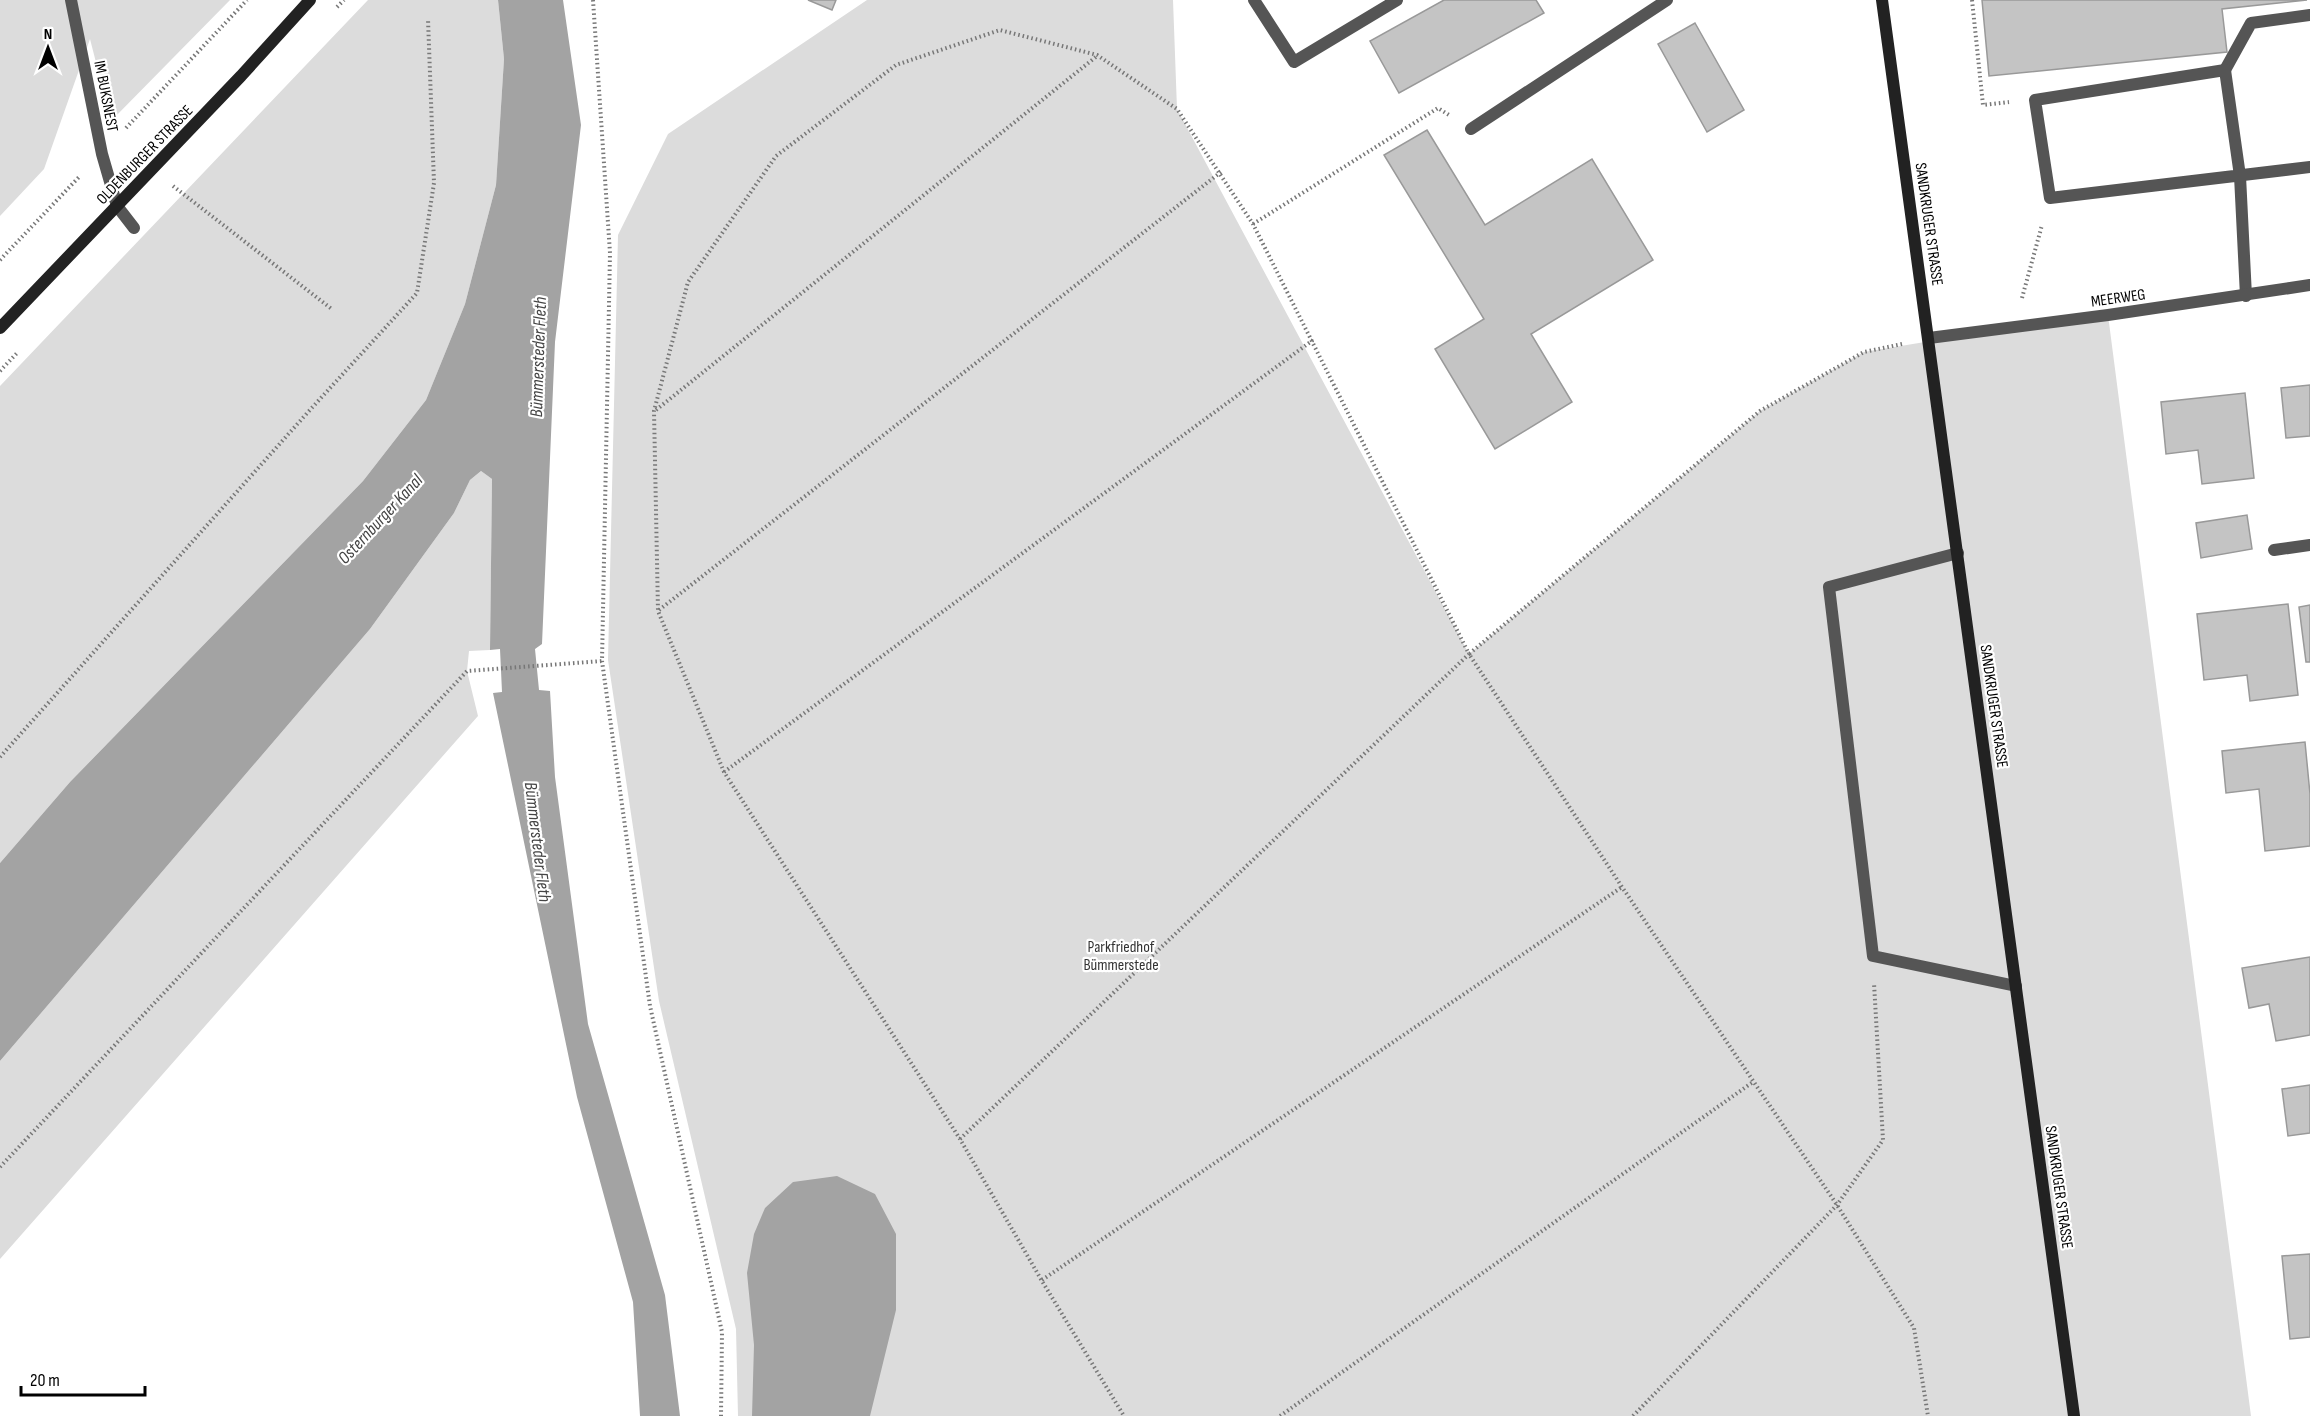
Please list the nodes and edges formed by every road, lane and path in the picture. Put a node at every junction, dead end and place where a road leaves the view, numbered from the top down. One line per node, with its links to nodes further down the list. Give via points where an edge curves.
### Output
1 (71, 0): 20 (street, IM BUKSNEST, via 102,154)
2 (310, 0): 20 (street, OLDENBURGER STRASSE)
3 (593, 0): 36 (path, via 610,253)
4 (1254, 0): 5 (street, via 1294,62)
5 (1396, 0)
6 (1668, 0): 14 (street)
7 (1882, 0): 28 (street, SANDKRUGER STRASSE)
8 (1972, 0): 13 (path, via 1983,105)
9 (2310, 15): 12 (street, via 2251,23)
10 (428, 19): 37 (path, via 434,183 417,293)
11 (1097, 55): 16 (path, via 1177,109); 30 (path); 30 (path, via 1000,30 896,65 776,156 688,282)
12 (2224, 70): 13 (street); 17 (street)
13 (2035, 100): 19 (street)
14 (1471, 129): 21 (path, via 1438,108)
15 (2310, 167): 17 (street)
16 (1221, 172): 21 (path); 34 (path)
17 (2240, 176): 19 (street); 24 (street)
18 (172, 185): 25 (path)
19 (2050, 198): 26 (path)
20 (117, 206): 22 (street, IM BUKSNEST); 27 (street, OLDENBURGER STRASSE)
21 (1254, 224): 29 (path)
22 (134, 228)
23 (2310, 285): 24 (street, MEERWEG)
24 (2246, 296): 26 (street, MEERWEG)
25 (333, 310)
26 (2014, 327): 28 (street, MEERWEG)
27 (0, 328)
28 (1929, 338): 33 (street, SANDKRUGER STRASSE); 35 (path, via 1864,352 1760,411)
29 (1313, 340): 35 (path); 38 (path)
30 (654, 411): 34 (path)
31 (2310, 546): 32 (street)
32 (2274, 550)
33 (1958, 554): 40 (street, via 1829,587); 41 (street, SANDKRUGER STRASSE)
34 (658, 611): 38 (path)
35 (1469, 654): 39 (path); 43 (path)
36 (602, 661): 44 (path, via 467,671); 47 (path, via 650,1006 722,1332)
37 (0, 757)
38 (724, 772): 43 (path)
39 (1622, 887): 42 (path); 46 (path)
40 (1873, 956): 41 (street); 45 (path, via 1883,1140)
41 (2016, 986): 52 (street, SANDKRUGER STRASSE)
42 (1753, 1082): 45 (path); 49 (path)
43 (960, 1139): 46 (path)
44 (0, 1167)
45 (1837, 1205): 50 (path); 51 (path, via 1914,1328)
46 (1041, 1281): 48 (path)
47 (721, 1416)
48 (1124, 1416)
49 (1280, 1416)
50 (1633, 1416)
51 (1928, 1416)
52 (2074, 1416)

